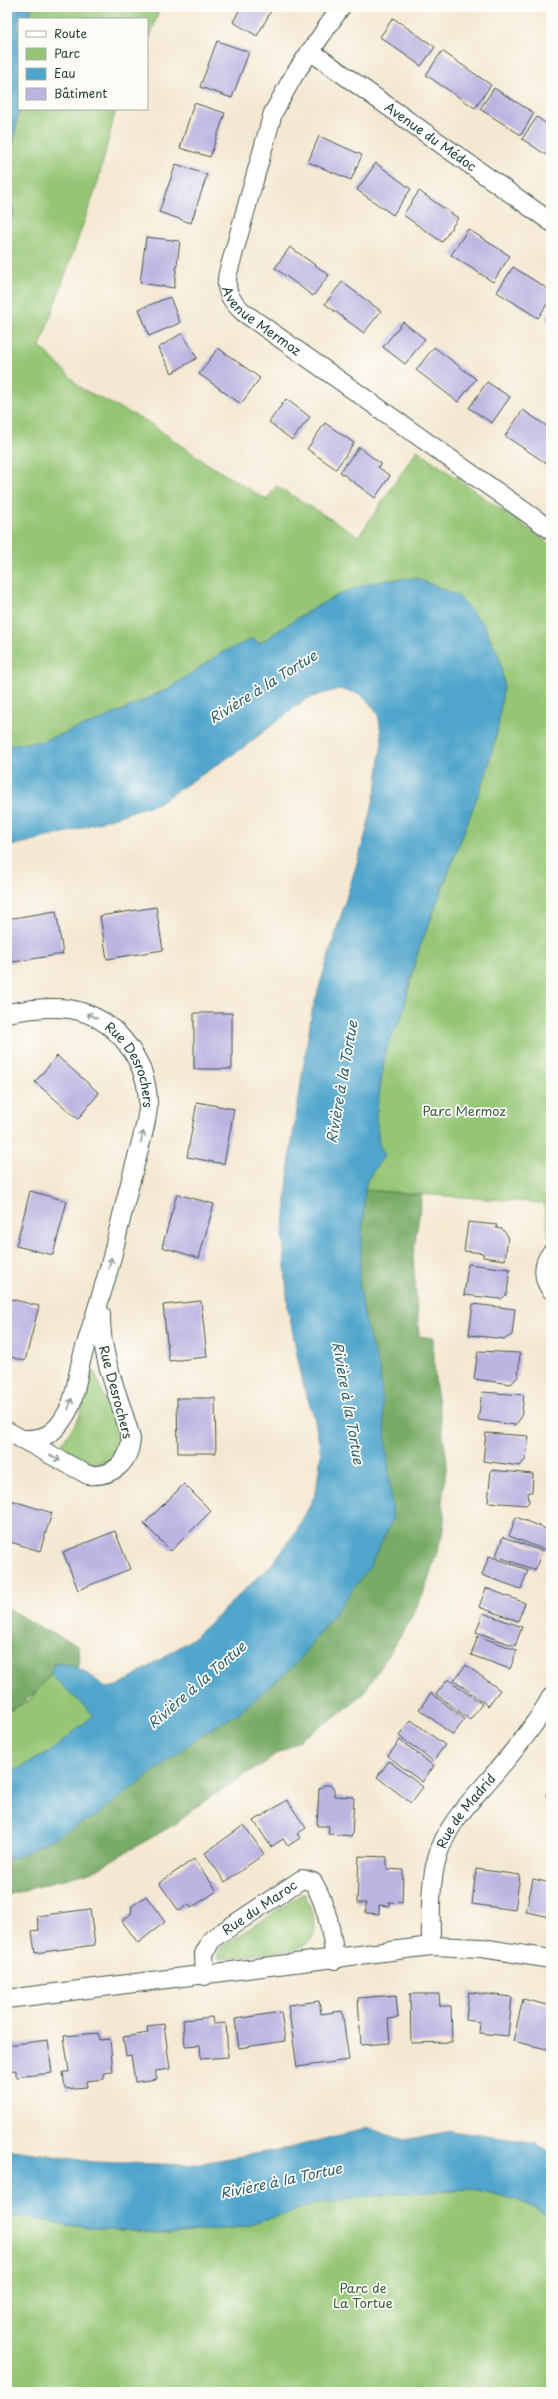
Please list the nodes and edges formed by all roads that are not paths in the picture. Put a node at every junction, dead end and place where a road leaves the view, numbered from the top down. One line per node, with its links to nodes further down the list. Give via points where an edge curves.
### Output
1 (341, 7): 2 (street, Avenue Mermoz)
2 (310, 51): 3 (street, Avenue du Médoc); 4 (street, Avenue Mermoz, via 279,99 267,130 228,272 228,294 243,312)
3 (551, 222)
4 (551, 530)
5 (7, 1013): 8 (street, Rue Desrochers, one-way to 5, via 147,1115 148,1093 144,1073 125,1041 110,1026 85,1013 55,1008)
6 (551, 1253): 7 (street, via 544,1267 544,1277)
7 (551, 1290)
8 (101, 1301): 9 (street, Rue Desrochers, one-way to 8, via 46,1437 66,1414); 9 (street, Rue Desrochers, one-way to 8, via 88,1475 100,1476 112,1471 122,1463 130,1451 131,1439 102,1343)
9 (14, 1435)
10 (550, 1703): 11 (street, Rue de Madrid, via 506,1760 460,1813 444,1841 436,1864 432,1890)
11 (431, 1946): 12 (street); 13 (street, via 482,1948)
12 (335, 1960): 14 (street); 14 (street, Rue du Maroc, via 331,1930 319,1893 313,1882 302,1879 212,1939 204,1954)
13 (551, 1960)
14 (205, 1976): 15 (street)
15 (7, 1999)

